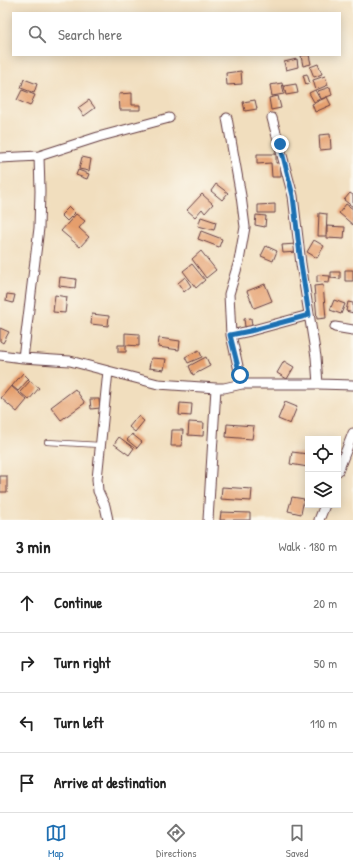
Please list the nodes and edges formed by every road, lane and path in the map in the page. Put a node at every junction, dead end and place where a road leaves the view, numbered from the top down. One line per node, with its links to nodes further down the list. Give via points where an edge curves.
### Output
1 (169, 118): 4 (street)
2 (227, 118): 9 (street, via 245,227 240,261 229,294)
3 (272, 118): 6 (street, via 291,188)
4 (39, 156): 5 (street); 11 (street, via 39,228)
5 (0, 158)
6 (309, 315): 9 (street); 14 (street)
7 (335, 327): 8 (street)
8 (353, 330)
9 (230, 335): 13 (street)
10 (0, 355): 11 (street)
11 (23, 358): 12 (street, via 70,361)
12 (108, 371): 16 (street, via 158,384); 19 (street)
13 (242, 384): 14 (street); 16 (street)
14 (318, 384): 15 (street)
15 (353, 386)
16 (216, 388): 23 (street)
17 (353, 433): 20 (street)
18 (47, 442): 19 (lane)
19 (100, 445): 22 (street, via 98,491)
20 (341, 463)
21 (324, 508): 24 (street)
22 (108, 520)
23 (208, 520)
24 (319, 520)

